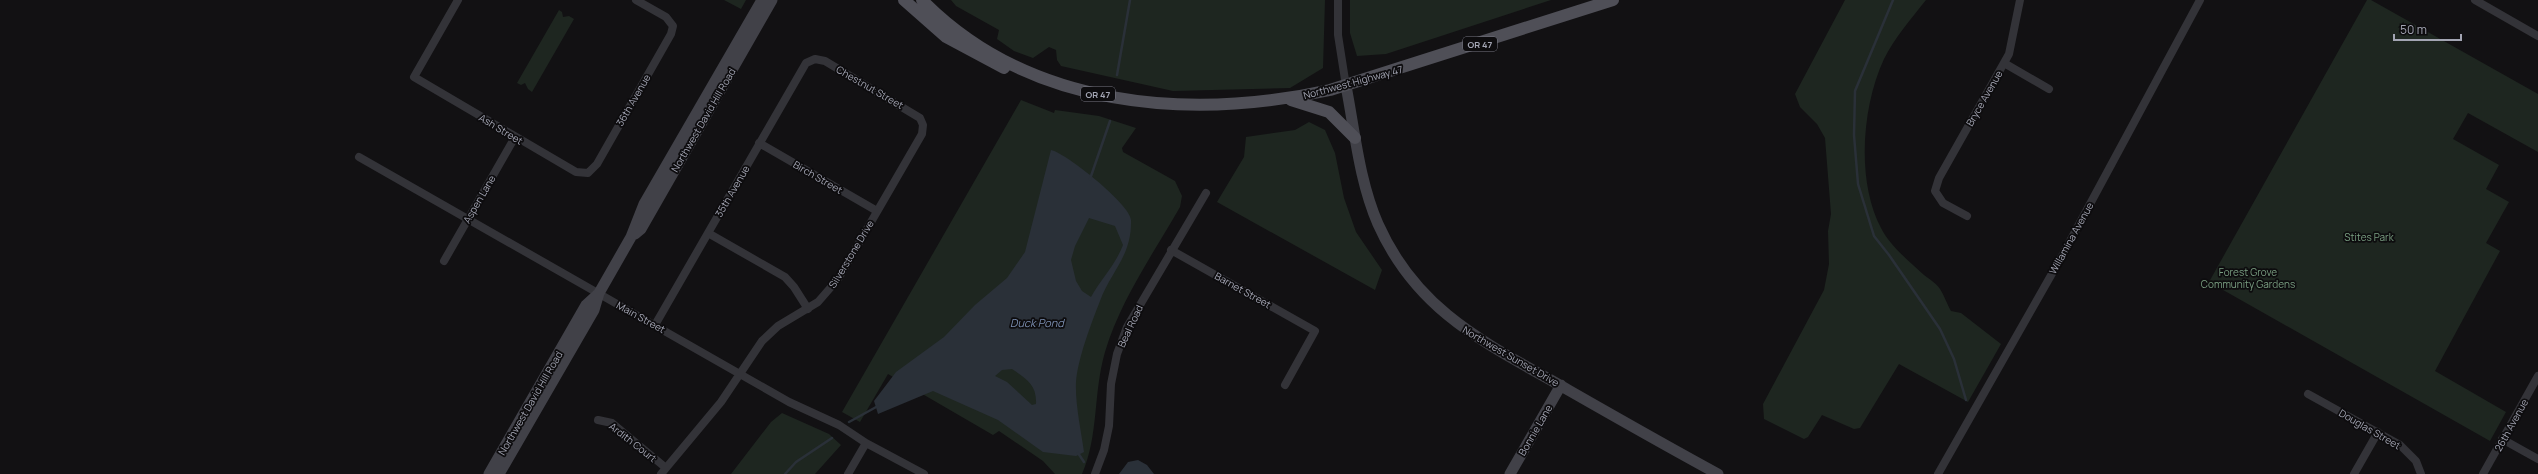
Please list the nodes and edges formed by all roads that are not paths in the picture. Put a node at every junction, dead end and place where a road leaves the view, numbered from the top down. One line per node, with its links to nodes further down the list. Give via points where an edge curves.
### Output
1 (458, 0): 20 (street, Ash Street, via 414,77)
2 (636, 0): 24 (street, 36th Avenue, via 666,17 673,26 633,101)
3 (762, 0): 30 (street, Northwest David Hill Road, via 644,204)
4 (772, 0): 30 (street, Northwest David Hill Road, via 641,229)
5 (904, 0): 15 (main road, Northwest Highway 47, via 946,37 1007,70)
6 (922, 0): 15 (main road, Northwest Highway 47 / OR 47, via 977,46)
7 (1338, 0): 16 (street, via 1338,35)
8 (1612, 0): 16 (main road, Northwest Highway 47 / OR 47)
9 (2020, 0): 14 (street, Bryce Avenue, via 2012,47)
10 (2200, 0): 54 (street, Willamina Avenue, via 2062,256)
11 (2475, 0): 12 (street)
12 (2538, 36)
13 (812, 60): 19 (street, Chestnut Street, via 824,61 915,113); 22 (street, 35th Avenue, via 804,66)
14 (2004, 63): 17 (street); 27 (street, Bryce Avenue, via 1939,178 1935,191 1943,203)
15 (1017, 69): 18 (main road, Northwest Highway 47 / OR 47, via 1038,78 1088,92 1154,102 1223,105)
16 (1346, 86): 18 (main road, Northwest Highway 47 / OR 47); 21 (street, Northwest Sunset Drive)
17 (2049, 89)
18 (1288, 99): 21 (main road, via 1329,112)
19 (923, 123): 26 (street, Silverstone Drive, via 922,134)
20 (515, 137): 24 (street, Ash Street, via 576,172); 28 (street, Aspen Lane)
21 (1355, 138): 39 (street, Northwest Sunset Drive, via 1371,208 1387,241 1415,284 1439,310 1470,334)
22 (759, 143): 26 (street, Birch Street); 29 (street, 35th Avenue)
23 (359, 157): 28 (street, Main Street)
24 (590, 171)
25 (1206, 192): 31 (street, Beal Road)
26 (877, 211): 34 (street, Silverstone Drive, via 838,279 824,296)
27 (1967, 216)
28 (467, 219): 32 (street, Aspen Lane); 33 (street, Main Street)
29 (708, 233): 34 (street, via 785,277); 35 (street, 35th Avenue)
30 (631, 237): 33 (street, Northwest David Hill Road)
31 (1171, 250): 38 (street, Barnet Street, via 1315,331); 51 (street, Beal Road, via 1127,327 1117,354 1111,384 1109,426)
32 (444, 261)
33 (599, 293): 35 (street, Main Street); 47 (street, Northwest David Hill Road, via 586,306); 48 (street, Northwest David Hill Road, via 594,310)
34 (808, 309): 36 (street, Silverstone Drive, via 774,329 762,341)
35 (655, 325): 36 (street, Main Street)
36 (740, 373): 44 (street, Main Street, via 790,402 839,425); 46 (street, Silverstone Drive, via 718,406)
37 (2538, 376): 43 (street, 26th Avenue)
38 (1285, 385)
39 (1560, 385): 52 (street, Bonnie Lane); 53 (street, Northwest Sunset Drive)
40 (2308, 394): 42 (street, Douglas Street)
41 (598, 420): 46 (street, Ardith Court, via 612,423)
42 (2378, 432): 55 (street); 56 (street, Douglas Street, via 2409,452)
43 (2502, 439): 45 (street); 57 (street, 26th Avenue)
44 (866, 443): 49 (street); 50 (street, Main Street)
45 (2538, 459)
46 (664, 471)
47 (489, 474)
48 (499, 474)
49 (848, 474)
50 (924, 474)
51 (1095, 474)
52 (1510, 474)
53 (1718, 474)
54 (1938, 474)
55 (2354, 474)
56 (2421, 474)
57 (2483, 474)

